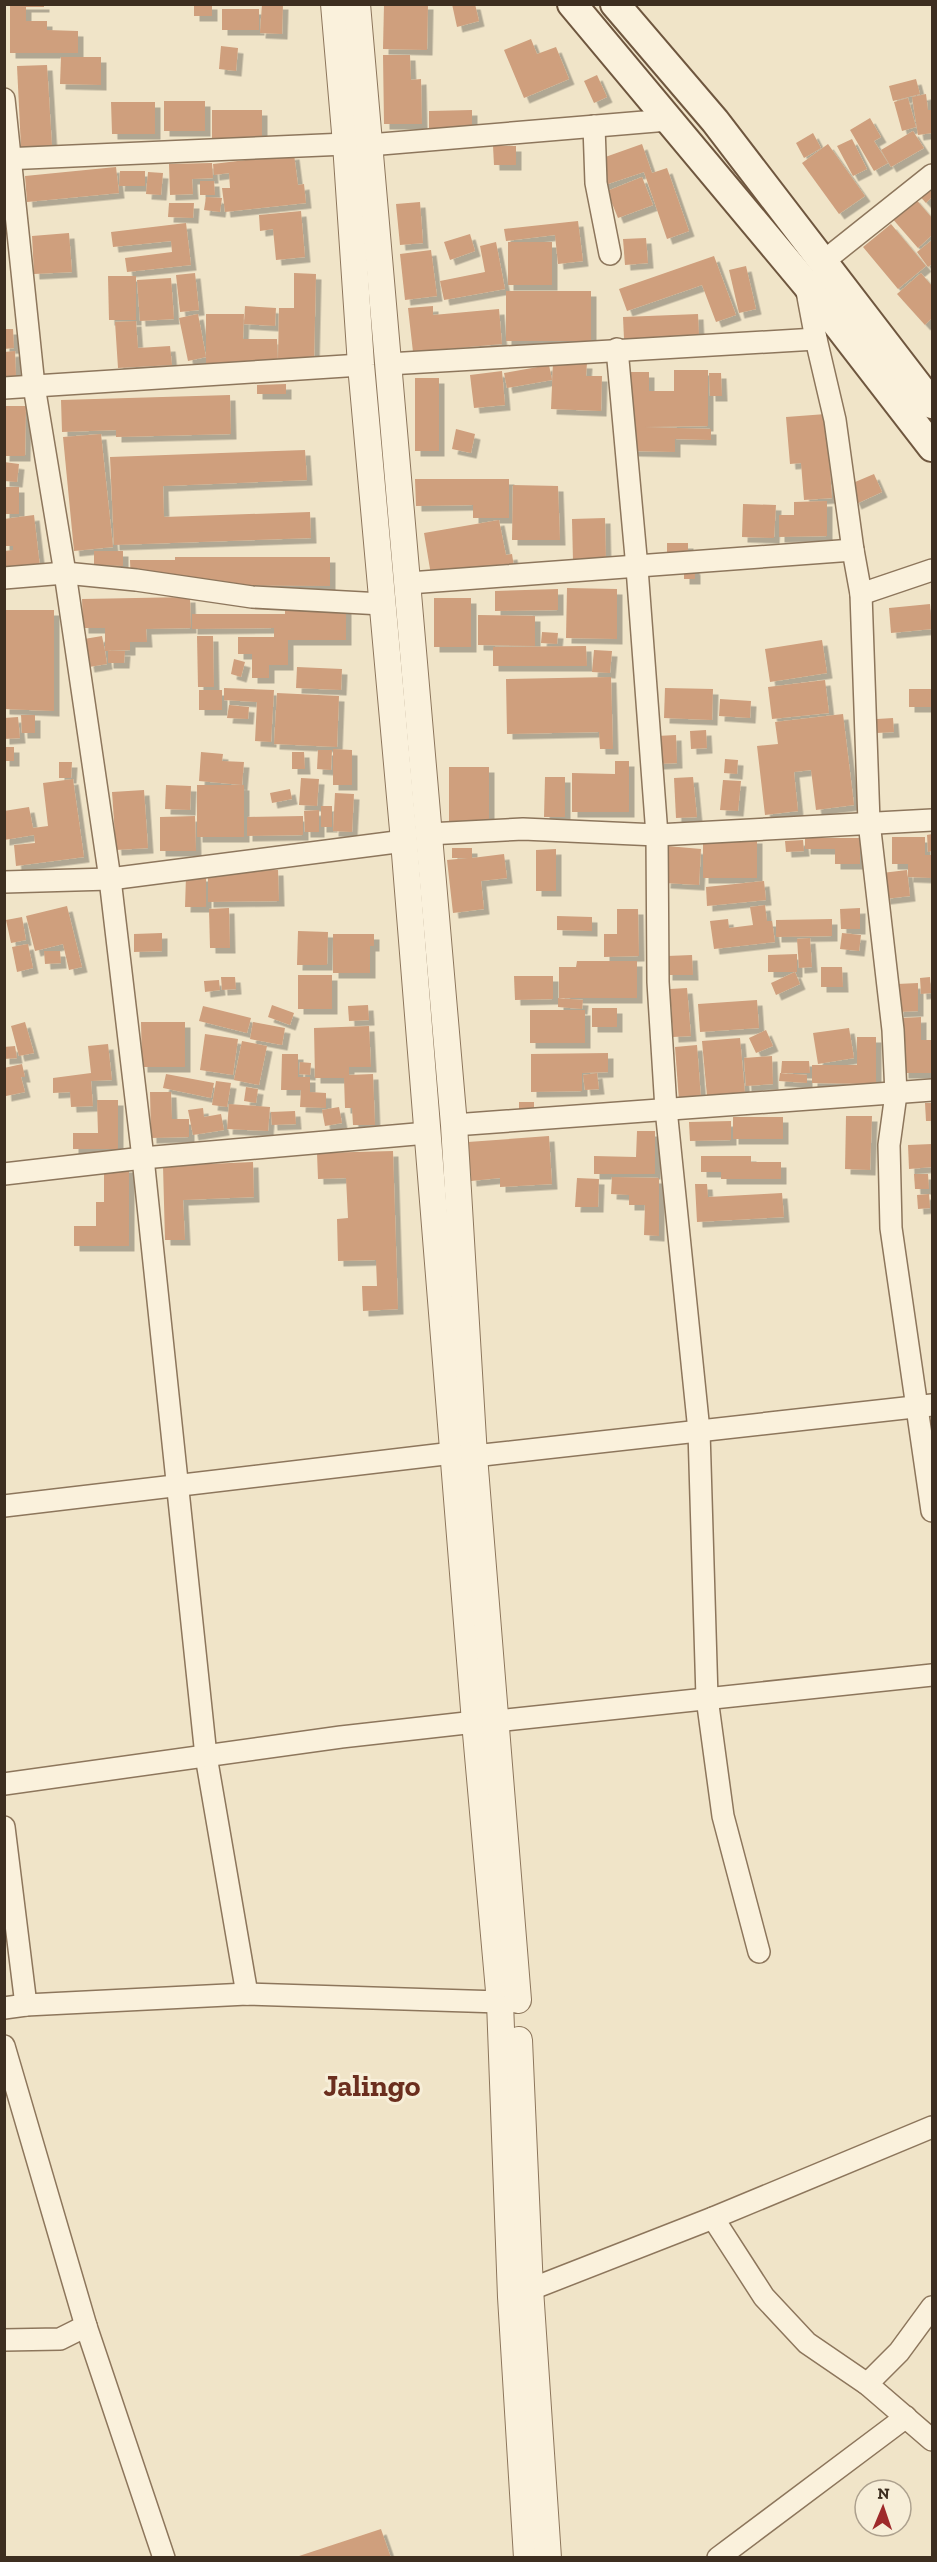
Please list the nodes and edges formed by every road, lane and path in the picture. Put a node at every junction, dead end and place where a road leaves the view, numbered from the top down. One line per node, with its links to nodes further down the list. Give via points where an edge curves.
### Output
1 (334, 4): 8 (street)
2 (357, 4): 8 (street)
3 (572, 4): 6 (main road)
4 (615, 4): 12 (main road, via 715,122)
5 (4, 99): 9 (street)
6 (668, 120): 7 (street); 13 (main road)
7 (594, 126): 8 (street); 11 (street, via 596,183)
8 (358, 144): 9 (street); 16 (street); 17 (street)
9 (8, 158): 18 (street)
10 (933, 175): 12 (street)
11 (610, 254)
12 (824, 261): 20 (main road)
13 (806, 284): 14 (street); 21 (main road)
14 (816, 339): 15 (street); 22 (street, via 835,420)
15 (617, 349): 16 (street); 23 (street)
16 (388, 364): 27 (street)
17 (361, 365): 18 (street); 29 (street)
18 (34, 386): 19 (street); 25 (street)
19 (4, 388)
20 (933, 404)
21 (933, 447)
22 (853, 550): 23 (street); 28 (street)
23 (637, 568): 27 (street); 32 (street)
24 (933, 570): 28 (street)
25 (65, 573): 26 (street); 29 (street, via 252,597); 34 (street)
26 (4, 579)
27 (409, 583): 33 (street)
28 (861, 594): 31 (street)
29 (381, 604): 33 (street)
30 (933, 820): 31 (street)
31 (869, 822): 32 (street); 37 (street, via 893,1030)
32 (657, 836): 33 (street, via 523,829); 38 (street, via 658,982)
33 (416, 838): 34 (street); 39 (street); 40 (street)
34 (110, 879): 35 (street); 41 (street)
35 (4, 882)
36 (933, 1090): 37 (street)
37 (896, 1094): 38 (street); 43 (street, via 889,1146 891,1228)
38 (666, 1109): 39 (street); 44 (street)
39 (454, 1125): 45 (street)
40 (427, 1132): 41 (street); 45 (street)
41 (143, 1158): 42 (street); 46 (street)
42 (4, 1174)
43 (925, 1405): 44 (street); 48 (street)
44 (699, 1431): 45 (street); 50 (street)
45 (464, 1455): 46 (street); 51 (street)
46 (179, 1485): 47 (street); 52 (street)
47 (4, 1506)
48 (933, 1511)
49 (933, 1675): 50 (street)
50 (707, 1698): 51 (street); 55 (street, via 723,1816)
51 (485, 1721): 52 (street); 57 (street); 63 (street, via 517,1997)
52 (206, 1756): 53 (street); 56 (street)
53 (4, 1784)
54 (4, 1827): 58 (street)
55 (759, 1952)
56 (248, 1994): 57 (street); 58 (street)
57 (500, 2002): 63 (street)
58 (26, 2005): 59 (street)
59 (4, 2008)
60 (4, 2046): 65 (street)
61 (933, 2127): 62 (street)
62 (713, 2218): 63 (street); 67 (street, via 771,2304 807,2343)
63 (521, 2293): 71 (street); 72 (street)
64 (933, 2307): 67 (street, via 899,2352)
65 (86, 2326): 66 (street, via 60,2339); 70 (street)
66 (4, 2340)
67 (867, 2384): 68 (street)
68 (906, 2417): 69 (street); 73 (street)
69 (933, 2440)
70 (164, 2558)
71 (527, 2558)
72 (548, 2558)
73 (718, 2558)

